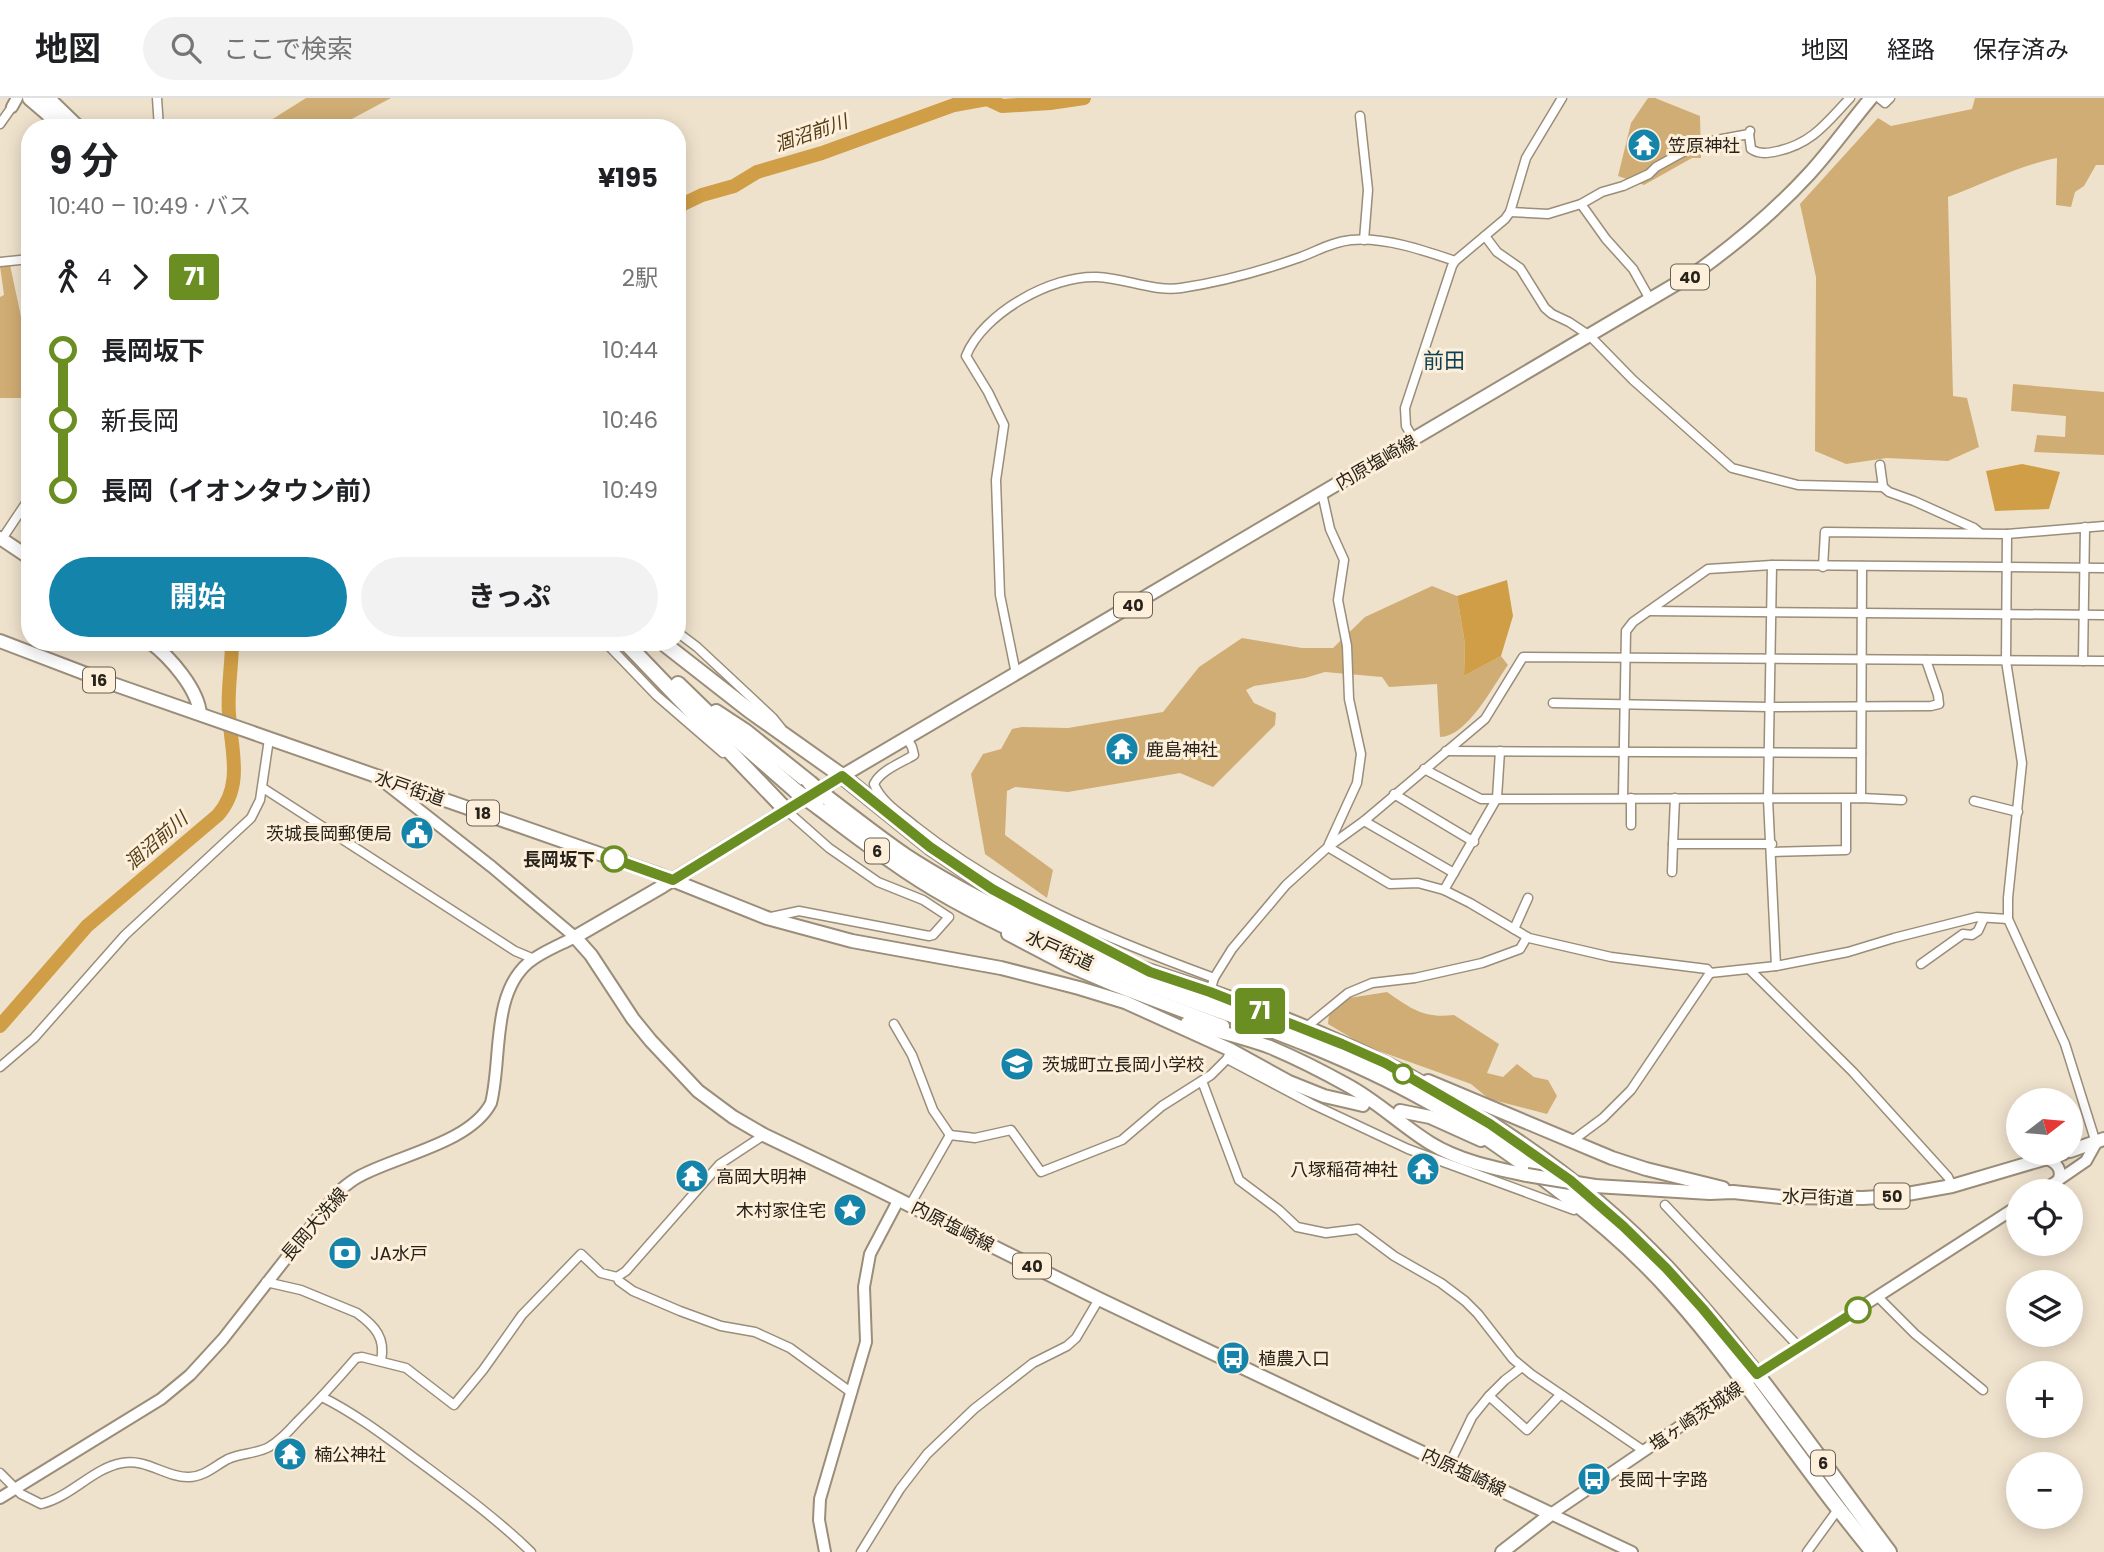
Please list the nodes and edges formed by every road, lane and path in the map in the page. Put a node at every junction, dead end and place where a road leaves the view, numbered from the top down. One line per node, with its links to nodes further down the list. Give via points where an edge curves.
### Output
1 (30, 98): 11 (highway)
2 (47, 98): 12 (highway)
3 (158, 98): 13 (street)
4 (1562, 98): 16 (street, via 1526,158)
5 (1850, 98): 15 (street, via 1818,133 1793,147 1755,152 1750,133 1706,142)
6 (1871, 98): 22 (main road, 内原塩崎線 / 40, via 1810,173 1757,225)
7 (1879, 98): 8 (street, via 1885,103)
8 (1890, 98)
9 (15, 102): 14 (street)
10 (1360, 116): 18 (street, via 1368,190)
11 (54, 119)
12 (69, 119)
13 (159, 119)
14 (0, 124)
15 (1581, 204): 16 (street, via 1548,214); 22 (street, via 1633,269)
16 (1510, 212): 17 (street)
17 (1485, 236): 20 (street); 23 (street, via 1497,252 1520,268 1545,308)
18 (1364, 240): 20 (street); 63 (street, via 1330,244 1272,267 1182,288 1069,278 1026,298 979,333 966,356 1004,425 996,501 1000,595)
19 (21, 260): 21 (street)
20 (1455, 261): 24 (street, via 1405,408 1406,426)
21 (0, 262)
22 (1651, 301): 23 (main road, 内原塩崎線 / 40)
23 (1590, 336): 24 (main road, 内原塩崎線 / 40); 26 (street, via 1732,468 1798,485)
24 (1414, 440): 27 (main road, 内原塩崎線 / 40)
25 (1880, 465): 26 (street)
26 (1883, 487): 31 (street)
27 (1322, 493): 63 (main road, 内原塩崎線 / 40); 101 (street, via 1344,560 1338,600 1347,646 1349,699 1361,754 1357,783)
28 (21, 510): 33 (street)
29 (2104, 526): 30 (street)
30 (2085, 527): 32 (street); 39 (street)
31 (1980, 533): 32 (street); 37 (street, via 1825,532)
32 (2007, 534): 38 (street)
33 (1, 538): 34 (main road)
34 (21, 552)
35 (1772, 565): 37 (street); 41 (street, via 1708,569); 42 (street)
36 (1862, 566): 37 (street); 38 (street); 43 (street)
37 (1823, 567)
38 (2007, 567): 39 (street); 44 (street)
39 (2084, 568): 40 (street); 45 (street)
40 (2104, 568)
41 (1649, 611): 42 (street); 56 (street, via 1626,631)
42 (1771, 613): 43 (street); 57 (street)
43 (1862, 613): 44 (street); 58 (street)
44 (2007, 614): 45 (street); 60 (street)
45 (2084, 615): 46 (street); 61 (street)
46 (2104, 615)
47 (686, 638): 72 (street)
48 (0, 641): 49 (main road, 水戸街道 / 16)
49 (21, 649)
50 (26, 651): 69 (main road, 水戸街道 / 16)
51 (161, 651): 69 (main road, via 174,662)
52 (614, 651): 78 (street, via 722,752)
53 (634, 651): 78 (highway)
54 (642, 651): 64 (highway, 6)
55 (674, 651): 72 (highway)
56 (1625, 658): 57 (street); 66 (street); 73 (street, via 1523,657 1485,719)
57 (1770, 659): 58 (street); 68 (street)
58 (1861, 660): 59 (street); 67 (street)
59 (1926, 660): 60 (street); 67 (street, via 1939,704)
60 (2006, 660): 61 (street); 96 (street, via 2022,762)
61 (2083, 661): 62 (street)
62 (2104, 661)
63 (1016, 674): 70 (main road, 内原塩崎線 / 40)
64 (692, 696): 93 (highway, 6, bridge, via 796,791); 93 (highway, 6, bridge, via 746,731 810,783)
65 (1553, 703): 66 (street)
66 (1625, 704): 68 (street); 75 (street)
67 (1861, 705): 68 (street); 77 (street)
68 (1769, 707): 76 (street)
69 (206, 716): 71 (main road, 水戸街道 / 18)
70 (907, 738): 81 (main road, 内原塩崎線 / 40); 121 (street, via 914,755 874,784 881,796 928,836 988,877 1056,914)
71 (269, 739): 80 (main road, 水戸街道 / 18); 82 (street)
72 (792, 741): 81 (highway)
73 (1446, 751): 74 (street); 79 (street)
74 (1500, 751): 75 (street); 86 (street)
75 (1624, 751): 76 (street); 87 (street)
76 (1769, 752): 77 (street); 89 (street)
77 (1861, 753): 88 (street)
78 (739, 759): 95 (highway)
79 (1424, 769): 84 (street); 86 (street, via 1481,799)
80 (375, 775): 83 (main road, 水戸街道 / 18); 94 (main road)
81 (842, 776): 95 (main road, 40); 119 (highway, via 930,847 992,889)
82 (263, 788): 115 (street); 127 (street, via 251,818 125,935 34,1038)
83 (418, 790): 94 (main road); 105 (main road, 水戸街道 / 18)
84 (1394, 794): 97 (street); 99 (street)
85 (1675, 797): 87 (street); 89 (street); 100 (street)
86 (1497, 798): 87 (street); 99 (street)
87 (1627, 798): 98 (street)
88 (1861, 798): 90 (street); 91 (street)
89 (1768, 799): 90 (street); 102 (street)
90 (1846, 799): 102 (street, via 1846,850)
91 (1902, 800)
92 (1974, 801): 96 (street)
93 (823, 803): 107 (highway, 6, via 894,863); 119 (highway, 6, via 952,883 1049,933)
94 (410, 805): 113 (main road)
95 (786, 810): 105 (main road, 40); 109 (street, via 878,883 923,900 949,917 929,936 799,911)
96 (2018, 812): 111 (street)
97 (1364, 821): 101 (street); 104 (street)
98 (1631, 825)
99 (1474, 842): 104 (street)
100 (1672, 844): 102 (street); 103 (street)
101 (1328, 847): 106 (street, via 1390,884 1418,883); 121 (street, via 1262,913 1232,949)
102 (1772, 848): 117 (street)
103 (1672, 872)
104 (1454, 873): 106 (street)
105 (673, 880): 109 (main road, 水戸街道); 113 (main road, 40)
106 (1444, 890): 112 (street)
107 (939, 891): 125 (main road, via 1067,965); 128 (highway, 水戸街道 / 6, via 1065,953)
108 (1528, 898): 112 (street)
109 (767, 918): 122 (main road, 水戸街道, via 852,941 1048,979)
110 (1984, 918): 111 (street); 116 (street, via 1972,935 1963,934); 117 (street)
111 (2008, 919): 135 (street, via 2065,1044)
112 (1514, 929): 114 (street)
113 (575, 937): 115 (main road, 長岡大洗線); 132 (main road, 内原塩崎線 / 40, via 671,1064 716,1105)
114 (1527, 937): 120 (street); 124 (street, via 1520,949 1482,963 1372,984 1348,993)
115 (534, 959): 147 (main road, 長岡大洗線, via 520,972 507,998 494,1093 485,1114 467,1130 361,1175 338,1192)
116 (1921, 964)
117 (1776, 966): 118 (street)
118 (1749, 969): 120 (street); 140 (street, via 1853,1072)
119 (1150, 972): 121 (highway, 6)
120 (1710, 973): 134 (street, via 1632,1090)
121 (1212, 985): 124 (highway, 6)
122 (1147, 1011): 125 (main road); 126 (main road)
123 (894, 1024): 133 (street, via 912,1055 933,1110)
124 (1304, 1029): 128 (highway, 6)
125 (1267, 1046): 141 (main road, bridge, via 1351,1087 1430,1143 1489,1167 1595,1185)
126 (1229, 1055): 129 (street); 130 (main road, via 1324,1097); 144 (street, via 1312,1104 1408,1149 1574,1210)
127 (0, 1067)
128 (1382, 1070): 134 (main road, via 1471,1098); 137 (highway, 6); 153 (highway, 6, via 1490,1124 1597,1202 1713,1319)
129 (1202, 1082): 133 (street, via 1162,1106 1122,1140 1041,1172 1011,1130 975,1138); 152 (street, via 1239,1180 1297,1227 1326,1233 1358,1229 1441,1283 1465,1300)
130 (1363, 1105)
131 (1400, 1111): 137 (main road, via 1445,1122)
132 (764, 1135): 142 (main road, 内原塩崎線 / 40); 146 (street, via 720,1164)
133 (950, 1135): 142 (street)
134 (1572, 1141): 141 (main road, via 1646,1169)
135 (2100, 1141): 136 (main road); 139 (main road, via 2086,1161)
136 (2083, 1147)
137 (1516, 1158): 144 (highway, 6)
138 (2022, 1166): 140 (main road, 水戸街道 / 50)
139 (2061, 1179)
140 (1952, 1186): 141 (main road, 水戸街道 / 50, via 1863,1198)
141 (1733, 1192)
142 (905, 1202): 149 (main road, 内原塩崎線 / 40); 155 (main road, via 870,1254 864,1287 866,1342)
143 (1665, 1205): 150 (street)
144 (1581, 1206): 153 (highway, 6, via 1642,1260)
145 (2006, 1214): 148 (main road, 塩ヶ崎茨城線)
146 (617, 1276): 151 (street, via 601,1273 581,1254 522,1315 454,1405 406,1368); 155 (street, via 633,1291 680,1311 755,1332 790,1348)
147 (266, 1282): 151 (street, via 301,1290 357,1313 382,1340); 162 (main road, 長岡大洗線, via 207,1358 175,1389)
148 (1878, 1297): 150 (main road, 塩ヶ崎茨城線); 154 (street)
149 (1100, 1299): 160 (main road, 内原塩崎線 / 40); 168 (street, via 1076,1338 1033,1363 974,1409 927,1454)
150 (1799, 1347): 153 (main road, 塩ヶ崎茨城線)
151 (381, 1361): 158 (street, via 356,1358)
152 (1522, 1367): 156 (street); 157 (street)
153 (1751, 1378): 159 (main road, 塩ヶ崎茨城線); 164 (highway, 6); 173 (highway, 6)
154 (1983, 1390)
155 (852, 1393): 167 (main road, via 820,1499)
156 (1560, 1395): 157 (street, via 1527,1430); 159 (street)
157 (1489, 1396): 160 (street, via 1472,1417)
158 (322, 1397): 162 (street, via 281,1439 234,1456 201,1475 184,1477 125,1462 49,1503 41,1504); 166 (street, via 465,1495)
159 (1644, 1451): 165 (main road, 塩ヶ崎茨城線)
160 (1449, 1465): 165 (main road, 内原塩崎線 / 40)
161 (0, 1473): 162 (street)
162 (15, 1489): 163 (main road, 長岡大洗線)
163 (0, 1498)
164 (1839, 1508): 171 (street); 172 (highway, 6)
165 (1551, 1514): 169 (main road); 170 (main road)
166 (531, 1552)
167 (825, 1552)
168 (861, 1552)
169 (1503, 1552)
170 (1632, 1552)
171 (1807, 1552)
172 (1873, 1552)
173 (1889, 1552)

